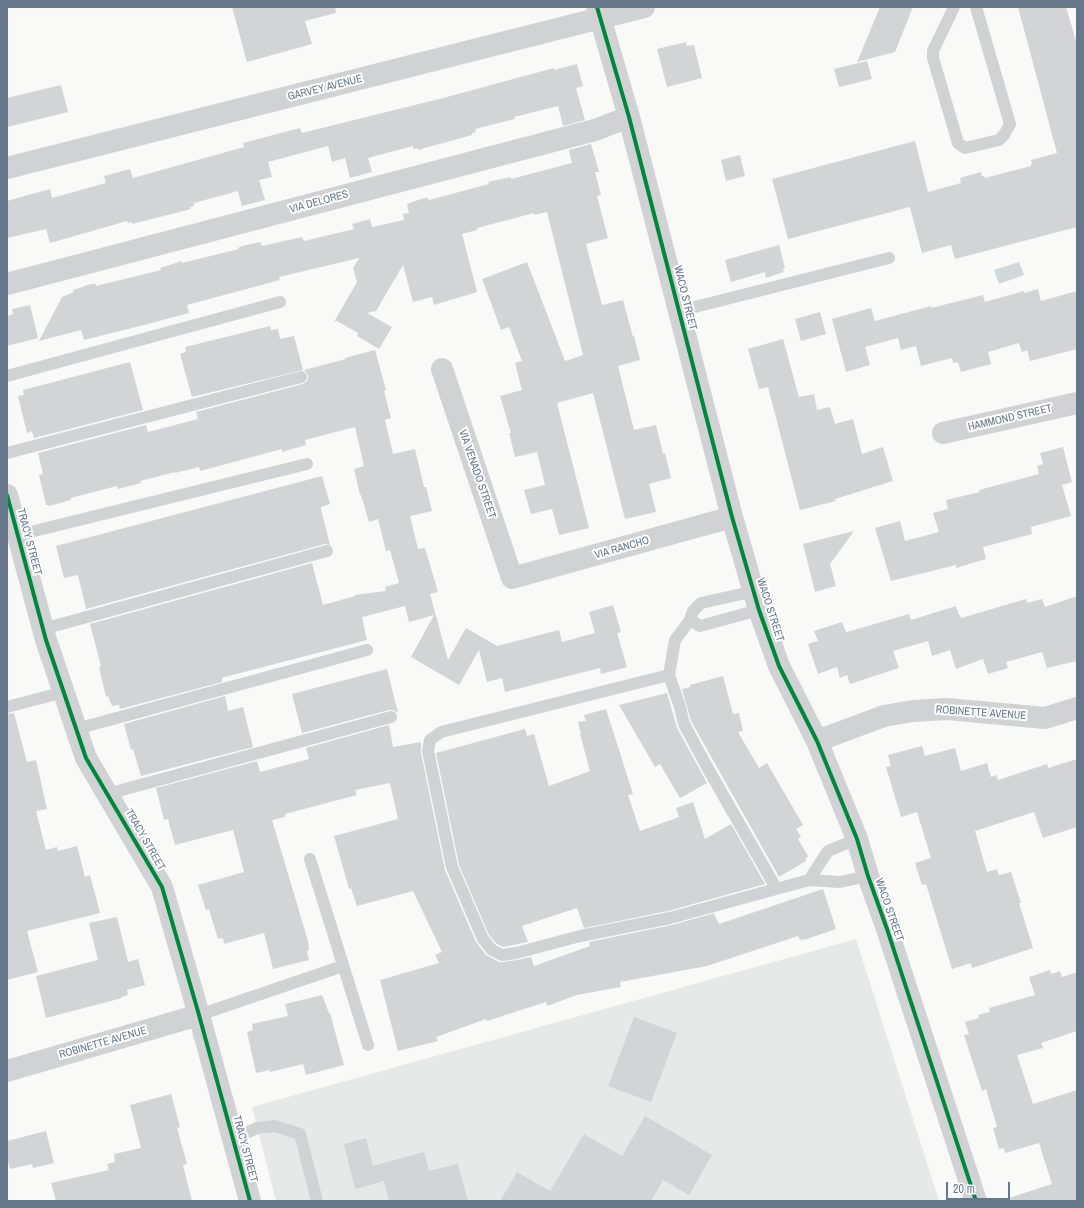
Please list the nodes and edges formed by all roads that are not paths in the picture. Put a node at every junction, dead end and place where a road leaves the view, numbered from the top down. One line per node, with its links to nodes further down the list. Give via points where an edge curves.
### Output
1 (644, 7): 4 (street, GARVEY AVENUE)
2 (954, 7): 3 (lane, via 933,52 933,58 958,143 965,148 999,140 1010,124)
3 (976, 7)
4 (599, 13): 5 (street, WACO STREET); 6 (street, GARVEY AVENUE)
5 (629, 117): 8 (street, VIA DELORES, via 595,130); 10 (street, WACO STREET)
6 (7, 168)
7 (888, 258): 10 (lane)
8 (7, 284)
9 (280, 302): 12 (lane)
10 (679, 311): 19 (street, WACO STREET)
11 (442, 369): 22 (street, VIA VENADO STREET)
12 (7, 376)
13 (301, 377): 16 (lane)
14 (1077, 402): 15 (street, HAMMOND STREET)
15 (943, 434)
16 (7, 453)
17 (307, 464): 20 (lane)
18 (7, 495): 20 (street, TRACY STREET)
19 (732, 517): 22 (street, VIA RANCHO); 23 (street, WACO STREET)
20 (15, 543): 25 (street, TRACY STREET)
21 (327, 551): 25 (lane)
22 (512, 578)
23 (757, 601): 24 (lane, via 700,626); 24 (lane, via 701,603 693,611); 33 (street, WACO STREET, via 779,666)
24 (690, 620): 27 (lane, via 675,640)
25 (43, 629): 28 (street, TRACY STREET)
26 (367, 650): 32 (lane)
27 (669, 675): 39 (lane, via 684,724); 39 (lane, via 441,732 430,740 428,751 452,867 483,939 492,950 502,955 516,953 580,936 670,918)
28 (64, 692): 29 (lane); 32 (street, TRACY STREET)
29 (7, 706)
30 (1077, 708): 33 (street, ROBINETTE AVENUE, via 1045,718 947,709 912,711 884,716)
31 (392, 717): 34 (lane)
32 (76, 729): 34 (street, TRACY STREET, via 86,758)
33 (817, 741): 35 (street, WACO STREET)
34 (108, 794): 41 (street, TRACY STREET, via 162,888)
35 (857, 839): 37 (street, WACO STREET); 38 (lane, via 828,851)
36 (310, 859): 40 (lane)
37 (868, 876): 38 (lane, via 840,882); 47 (street, WACO STREET)
38 (809, 880): 39 (lane)
39 (776, 888)
40 (343, 966): 41 (lane); 42 (lane)
41 (200, 1015): 43 (street, ROBINETTE AVENUE); 44 (street, TRACY STREET)
42 (368, 1045)
43 (7, 1071)
44 (233, 1139): 45 (street, TRACY STREET); 46 (lane, via 257,1128 275,1126 300,1134)
45 (250, 1201)
46 (317, 1201)
47 (976, 1201)

